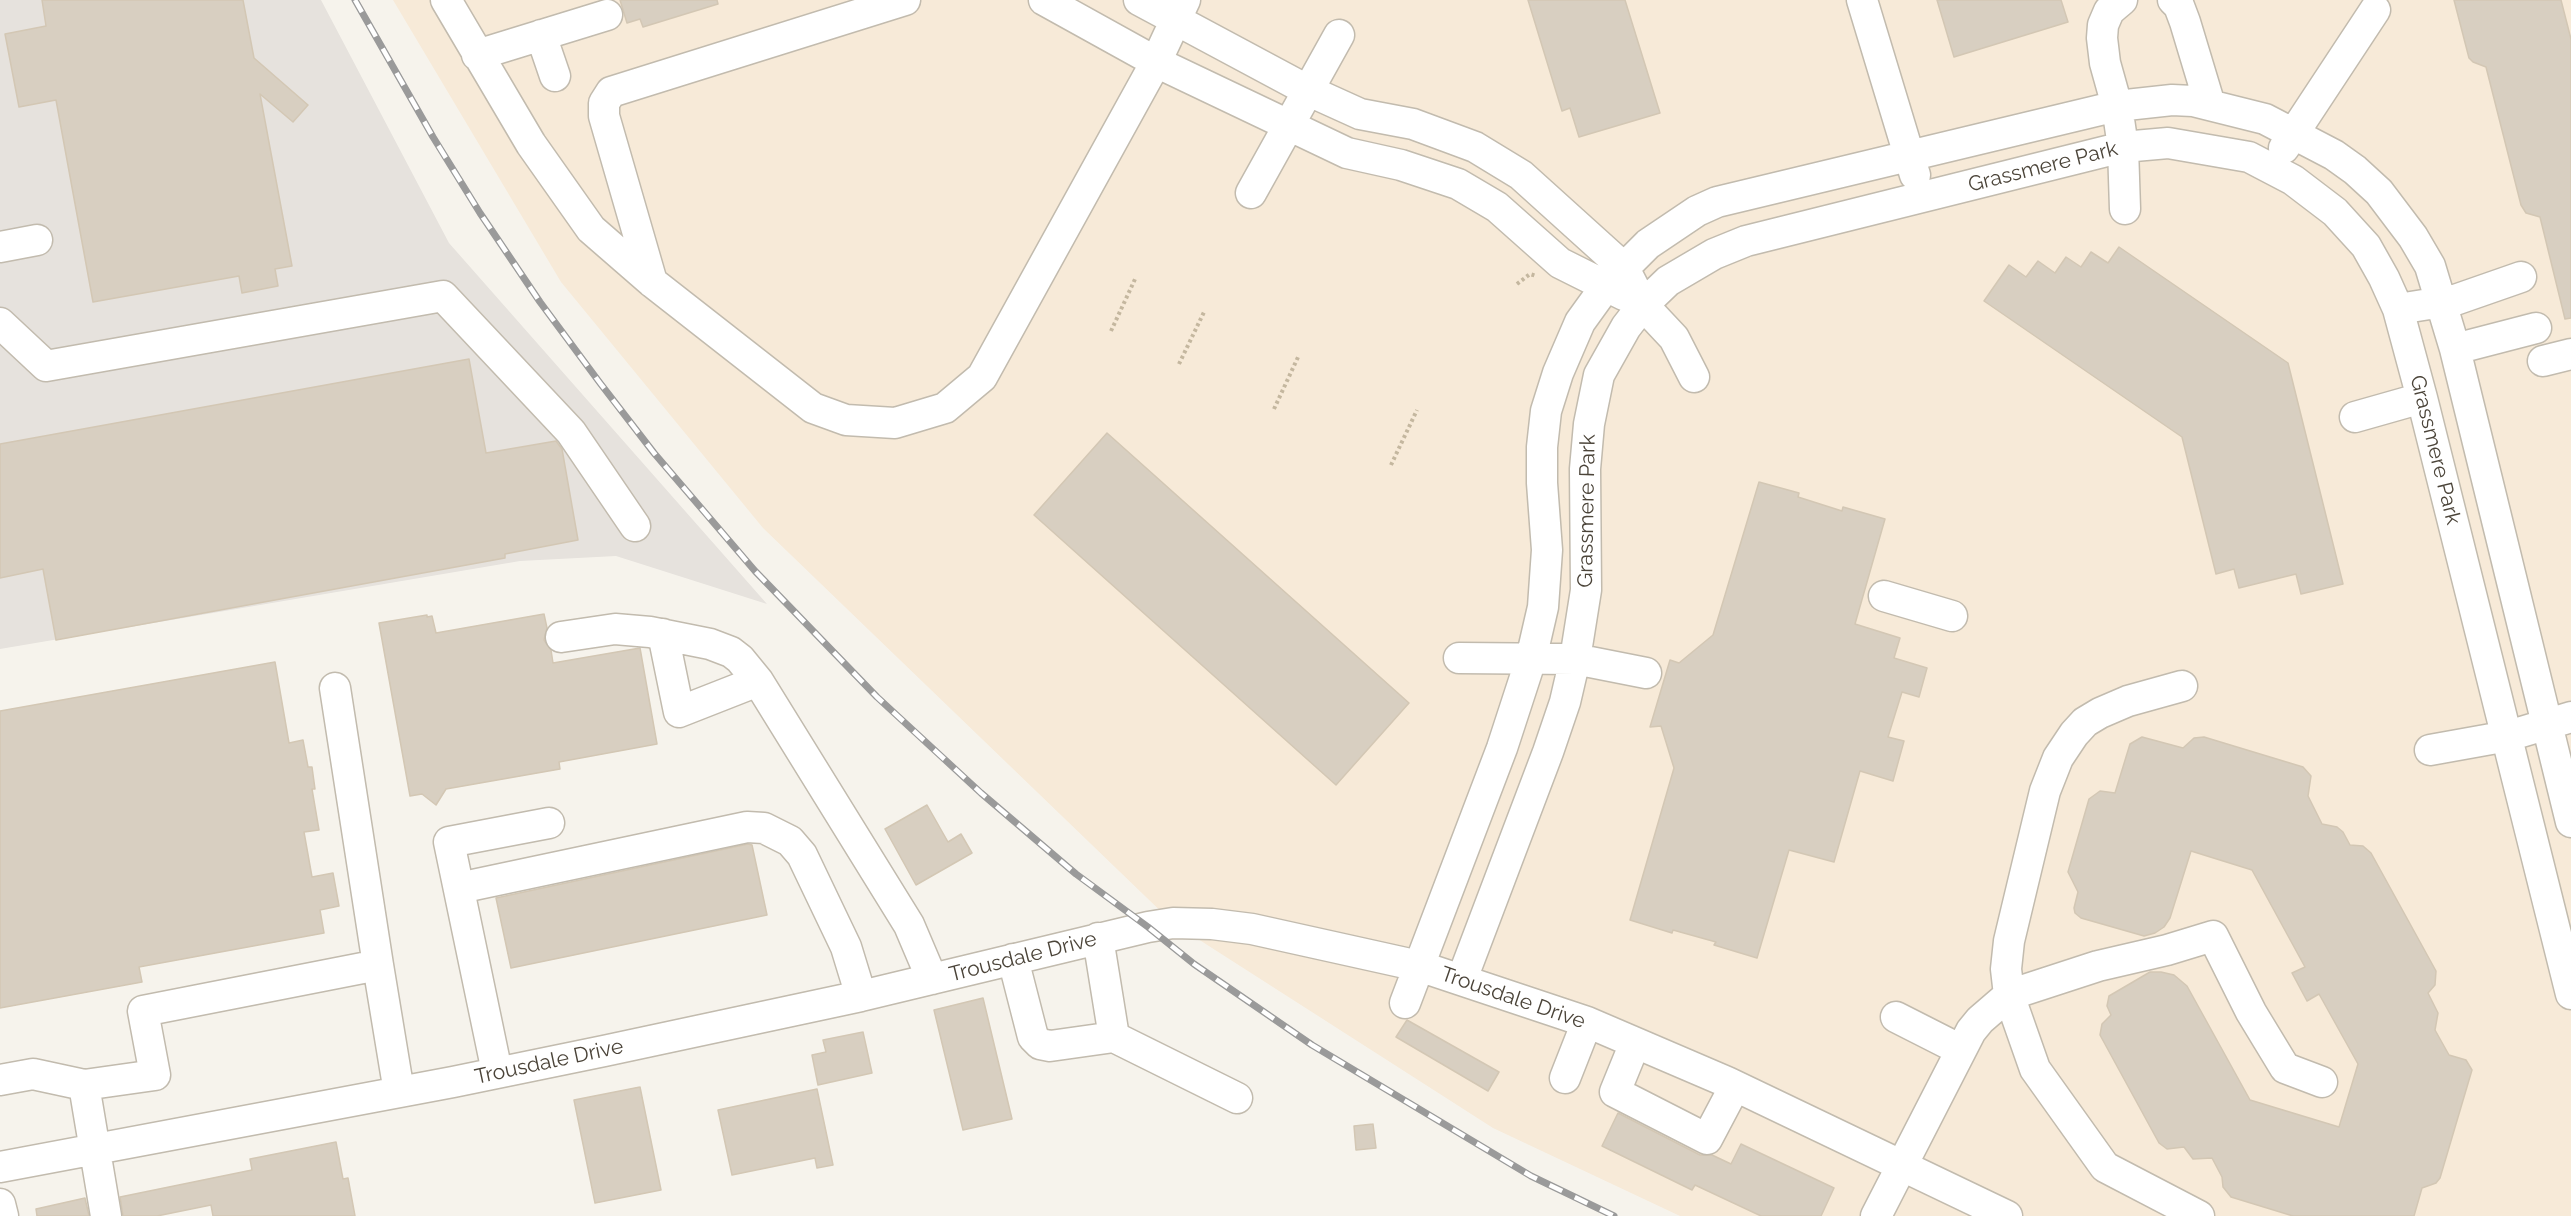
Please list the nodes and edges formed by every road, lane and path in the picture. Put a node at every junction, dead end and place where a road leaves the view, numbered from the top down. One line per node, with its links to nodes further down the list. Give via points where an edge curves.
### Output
1 (446, 0): 13 (street)
2 (905, 0): 32 (street, via 611,92 604,104 604,116)
3 (1044, 0): 14 (street)
4 (1139, 0): 8 (street)
5 (1862, 0): 22 (street)
6 (2122, 0): 18 (street, via 2109,11 2102,32 2104,63)
7 (2173, 0): 17 (street, via 2185,22)
8 (1181, 10): 14 (street); 16 (street)
9 (2375, 10): 20 (street)
10 (607, 15): 11 (street)
11 (541, 35): 13 (street); 15 (street)
12 (1339, 36): 16 (street)
13 (477, 55): 32 (street, via 531,144 591,229)
14 (1156, 62): 19 (street); 32 (street, via 987,369 945,408 895,423 858,422 813,408)
15 (555, 76)
16 (1307, 90): 19 (street); 30 (street, via 1360,114 1413,124 1475,147 1521,175)
17 (2210, 105): 18 (street, Grassmere Park, via 2172,100); 20 (street, Grassmere Park, via 2265,119)
18 (2117, 106): 21 (street); 22 (street, Grassmere Park)
19 (1288, 125): 24 (street); 30 (street, via 1347,153 1458,184 1497,207 1560,263)
20 (2293, 132): 23 (street); 33 (street, Grassmere Park, via 2334,154 2379,192 2430,266)
21 (2123, 147): 23 (street, Grassmere Park, via 2168,143 2249,157); 25 (street, Grassmere Park); 26 (street)
22 (1910, 155): 25 (street); 30 (street, Grassmere Park, via 1717,202 1648,244)
23 (2273, 168): 35 (street, Grassmere Park, via 2325,202 2366,246)
24 (1251, 193)
25 (1922, 198): 34 (street, Grassmere Park, via 1746,241 1714,254 1668,281)
26 (2125, 209)
27 (37, 240): 28 (street)
28 (0, 247)
29 (1136, 277): 39 (path)
30 (1615, 277): 34 (street); 55 (street, Grassmere Park, via 1580,322 1546,411 1542,483 1547,550 1543,607)
31 (2521, 277): 33 (street, via 2455,300)
32 (652, 282)
33 (2441, 301): 35 (street); 40 (street, Grassmere Park)
34 (1643, 305): 43 (street, via 1674,338); 56 (street, Grassmere Park, via 1599,375 1589,424 1585,470 1586,590)
35 (2398, 309): 44 (street, Grassmere Park)
36 (1204, 310): 42 (path)
37 (0, 323): 49 (street, via 46,366 442,296 571,432)
38 (2536, 328): 40 (street)
39 (1111, 331)
40 (2455, 349): 61 (street, Grassmere Park)
41 (1299, 355): 45 (path)
42 (1179, 364)
43 (1694, 377)
44 (2422, 398): 47 (street); 62 (street, Grassmere Park)
45 (1274, 408)
46 (1417, 410): 48 (path)
47 (2355, 417)
48 (1391, 465)
49 (635, 526)
50 (1884, 596): 51 (street)
51 (1952, 616)
52 (663, 634): 53 (street, via 615,629); 58 (street, via 731,652); 58 (street, via 679,712)
53 (561, 637)
54 (1459, 658): 55 (street)
55 (1531, 659): 56 (street); 71 (street, Grassmere Park, via 1502,748)
56 (1575, 659): 57 (street); 73 (street, Grassmere Park, via 1548,752)
57 (1646, 673)
58 (758, 681): 72 (street, via 909,925)
59 (2182, 686): 74 (street, via 2100,712 2074,734 2058,758 2045,791 2009,941)
60 (335, 688): 70 (street)
61 (2560, 720): 62 (street); 64 (street, Grassmere Park)
62 (2508, 736): 63 (street); 67 (street, Grassmere Park)
63 (2430, 750)
64 (2571, 822)
65 (549, 823): 66 (street, via 449,842)
66 (459, 888): 76 (street, via 740,828 764,828 790,841 802,855 846,947); 83 (street)
67 (2562, 922): 75 (street, Grassmere Park)
68 (1098, 938): 69 (street, Trousdale Drive); 71 (street, Trousdale Drive, via 1173,923 1212,924 1252,929); 80 (street)
69 (1013, 959): 72 (street, Trousdale Drive); 80 (street, via 1033,1037 1040,1044)
70 (378, 965): 87 (street, via 142,1011 155,1075); 89 (street)
71 (1419, 966): 73 (street, Trousdale Drive); 77 (street, Grassmere Park)
72 (932, 979): 76 (street, Trousdale Drive)
73 (1462, 979): 79 (street, Trousdale Drive)
74 (2009, 994): 82 (street, via 1980,1020); 86 (street, via 2213,936 2251,1012 2285,1068); 99 (street, via 2035,1069 2105,1167)
75 (2571, 994)
76 (861, 996): 83 (street, Trousdale Drive)
77 (1405, 1002)
78 (1896, 1017): 82 (street)
79 (1587, 1022): 81 (street, Trousdale Drive); 84 (street)
80 (1114, 1037): 90 (street)
81 (1635, 1043): 88 (street, Trousdale Drive); 88 (street, via 1615,1092 1707,1139)
82 (1961, 1050): 92 (street)
83 (497, 1072): 89 (street, Trousdale Drive)
84 (1565, 1078)
85 (0, 1080): 87 (street, via 33,1074)
86 (2322, 1082)
87 (84, 1085): 91 (street)
88 (1735, 1086): 92 (street, Trousdale Drive)
89 (399, 1092): 91 (street, Trousdale Drive)
90 (1237, 1098)
91 (96, 1149): 93 (street, Trousdale Drive); 96 (street)
92 (1900, 1166): 97 (street); 98 (street, Trousdale Drive)
93 (0, 1167)
94 (0, 1204): 95 (street)
95 (3, 1216)
96 (106, 1216)
97 (1876, 1216)
98 (2007, 1216)
99 (2199, 1216)

